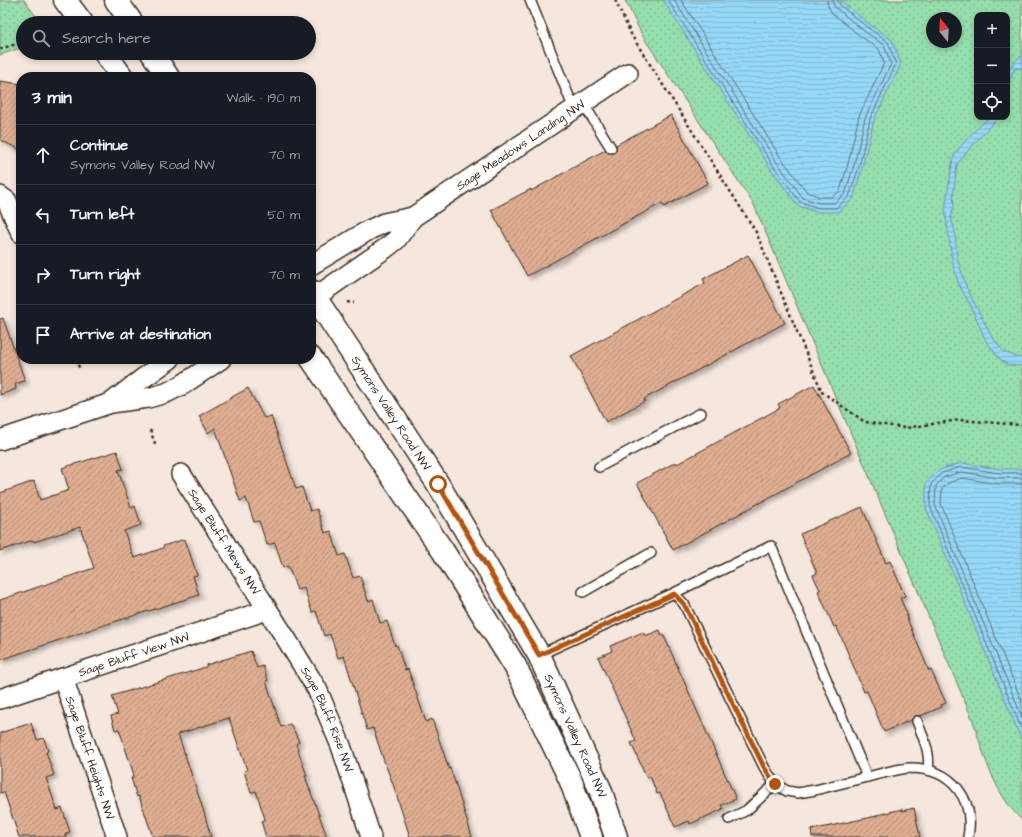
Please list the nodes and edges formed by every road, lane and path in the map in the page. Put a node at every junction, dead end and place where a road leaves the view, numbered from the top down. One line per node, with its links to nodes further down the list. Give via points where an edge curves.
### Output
1 (65, 0): 5 (main road)
2 (116, 0): 6 (main road)
3 (530, 0): 14 (lane)
4 (616, 0): 31 (path, via 632,36 756,232 822,392 865,422 905,428 959,420)
5 (77, 16)
6 (127, 16)
7 (16, 44): 8 (path)
8 (0, 49)
9 (110, 60): 11 (main road)
10 (157, 60): 12 (main road)
11 (118, 72)
12 (165, 72)
13 (628, 73): 14 (street, Sage Meadows Landing NW)
14 (578, 106): 15 (lane); 17 (street, Sage Meadows Landing NW)
15 (610, 148)
16 (0, 196): 18 (street, via 7,201)
17 (414, 217): 19 (street, Sage Meadows Landing NW, via 384,223); 20 (street, Sage Meadows Landing NW, via 396,240 386,248)
18 (16, 222)
19 (316, 262)
20 (316, 293)
21 (316, 302): 41 (main road, Symons Valley Road NW, via 438,484)
22 (347, 302): 23 (path)
23 (354, 303)
24 (78, 364): 28 (path)
25 (163, 364): 29 (street)
26 (214, 364): 29 (street, via 166,393)
27 (315, 364): 51 (main road, Symons Valley Road NW, via 443,551 515,666 570,779)
28 (80, 370)
29 (111, 403): 33 (street)
30 (701, 413): 35 (lane)
31 (1022, 425)
32 (150, 430): 34 (path)
33 (0, 440)
34 (156, 446)
35 (599, 467)
36 (181, 474): 40 (street, Sage Bluff Mews NW)
37 (650, 553): 38 (lane)
38 (583, 592)
39 (674, 594): 41 (lane); 46 (lane, via 771,546); 47 (lane, via 684,604 764,767)
40 (267, 610): 42 (street, Sage Bluff View NW); 50 (street, Sage Bluff Rise NW, via 317,689 341,746)
41 (539, 655): 52 (main road, Symons Valley Road NW, via 600,789)
42 (63, 678): 43 (street, Sage Bluff View NW); 49 (street, Sage Bluff Heights NW)
43 (0, 699)
44 (917, 722): 45 (lane, via 930,759)
45 (928, 770): 46 (lane, via 911,768); 53 (lane, via 946,777 958,788 965,800 970,818)
46 (867, 777): 47 (lane, via 798,793 787,791)
47 (775, 784): 48 (lane, via 747,810)
48 (729, 819)
49 (117, 837)
50 (371, 837)
51 (591, 837)
52 (616, 837)
53 (968, 837)

